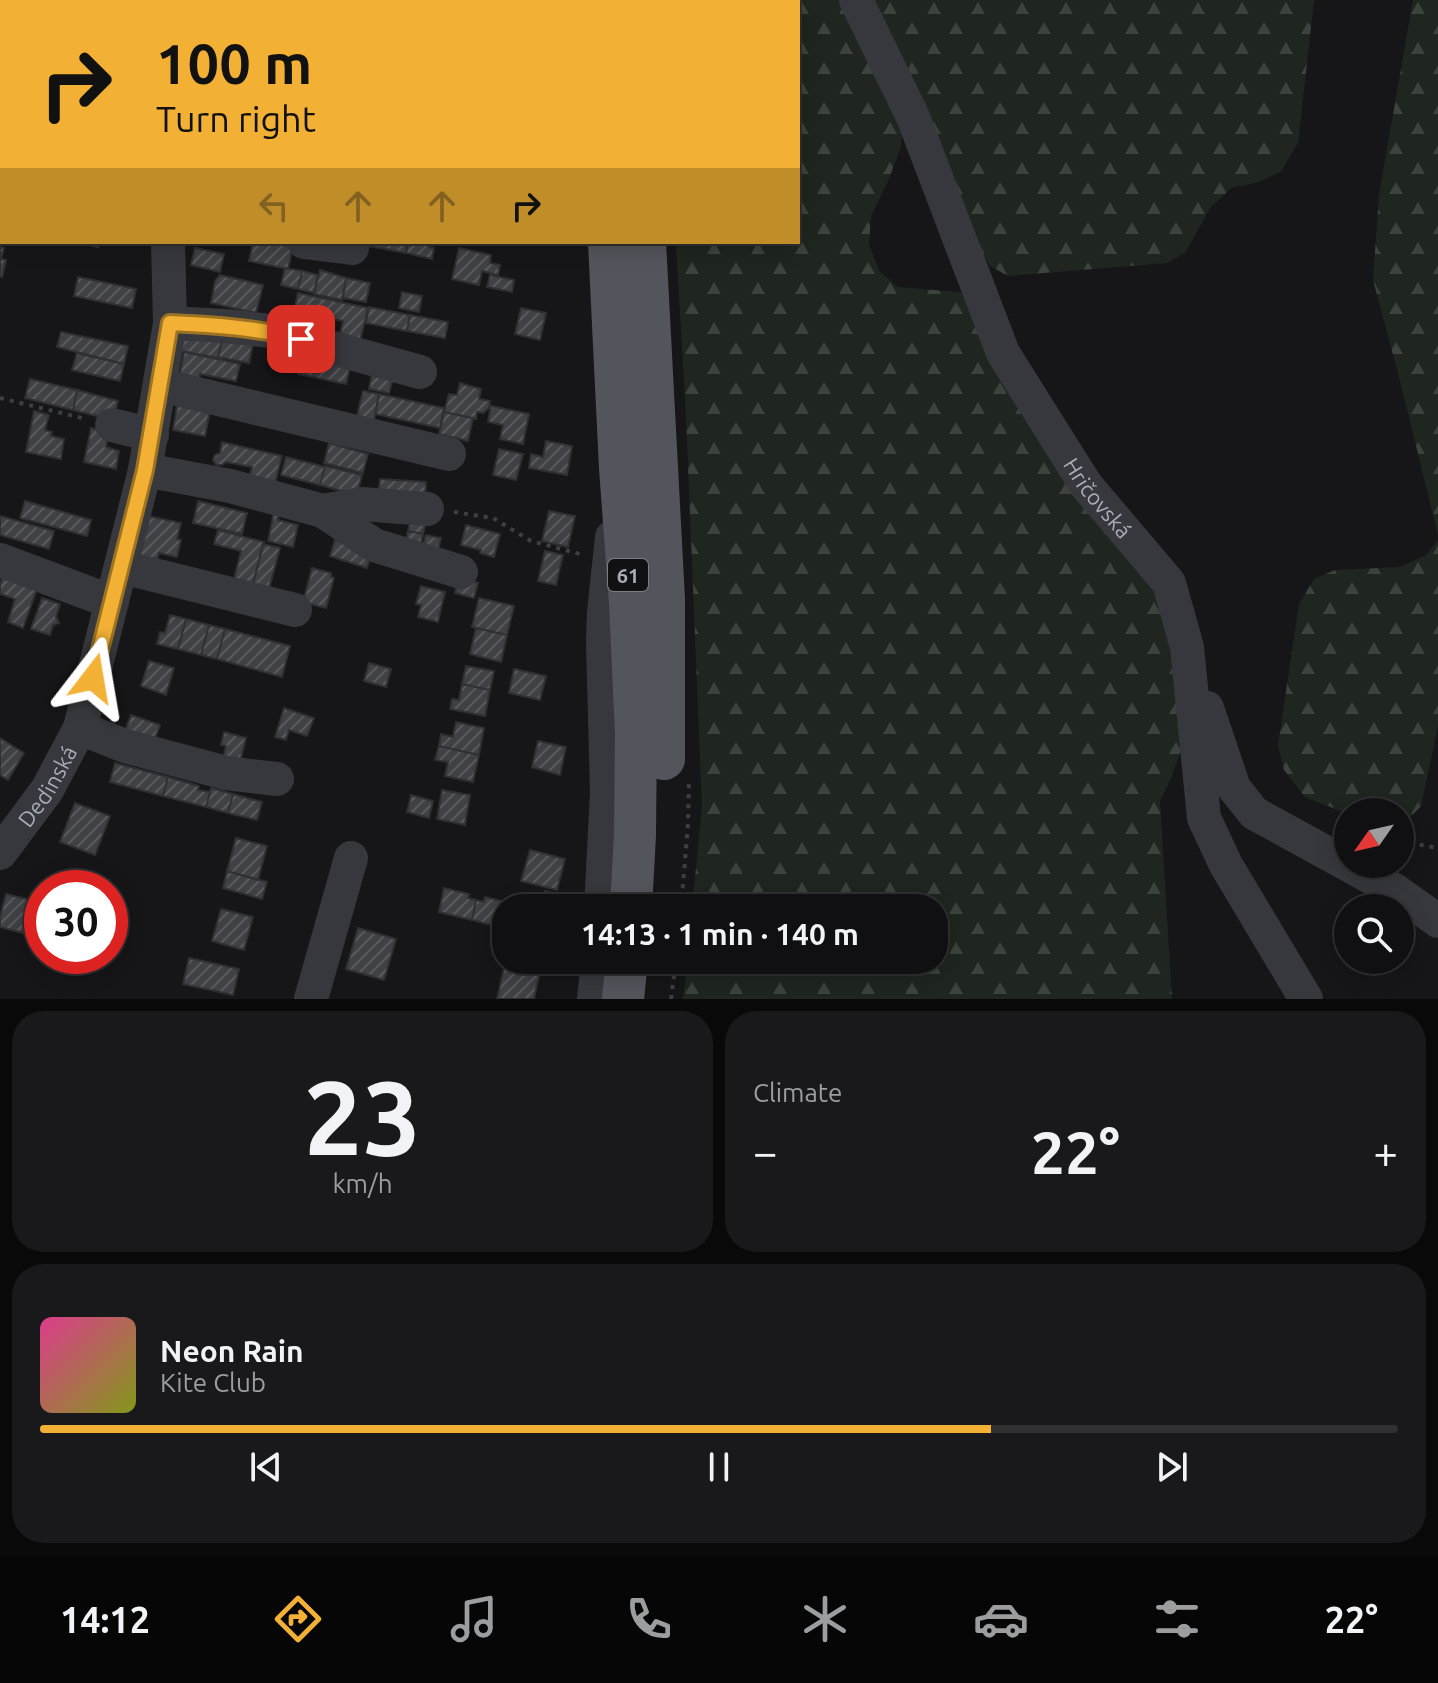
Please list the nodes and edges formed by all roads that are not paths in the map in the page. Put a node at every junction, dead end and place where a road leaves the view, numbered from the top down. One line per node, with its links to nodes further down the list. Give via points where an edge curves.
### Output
1 (856, 0): 22 (street, Hričovská, via 913,117 1003,353 1086,485 1169,583)
2 (168, 244): 7 (street, Dedinská)
3 (320, 244): 6 (street)
4 (609, 244): 13 (main road, 61)
5 (645, 244): 29 (main road, 61, via 664,599)
6 (352, 248)
7 (170, 323): 8 (street, via 271,331); 9 (street, Dedinská)
8 (420, 372)
9 (160, 385): 11 (street, Dedinská); 12 (street)
10 (112, 425): 11 (street)
11 (152, 435): 14 (street, Dedinská)
12 (449, 454)
13 (620, 468): 27 (street, via 604,612 607,793); 28 (main road, 61, via 636,734)
14 (145, 470): 16 (street); 18 (street, Dedinská)
15 (427, 509): 16 (street, via 362,504)
16 (323, 511): 19 (street, via 374,545)
17 (0, 560): 20 (street)
18 (122, 567): 20 (street, Dedinská); 21 (street)
19 (461, 572)
20 (112, 602): 23 (street, Dedinská)
21 (295, 610)
22 (1187, 647): 30 (street, via 1234,788 1254,813 1396,891); 38 (street, Hričovská, via 1204,818)
23 (80, 728): 24 (street, via 226,773); 25 (street, Dedinská, via 47,790)
24 (277, 779)
25 (0, 853)
26 (351, 858): 34 (street)
27 (602, 894)
28 (632, 894)
29 (659, 894)
30 (1438, 921)
31 (597, 974): 35 (street)
32 (626, 974): 36 (main road)
33 (654, 974): 37 (main road)
34 (311, 999)
35 (594, 999)
36 (623, 999)
37 (652, 999)
38 (1306, 999)

